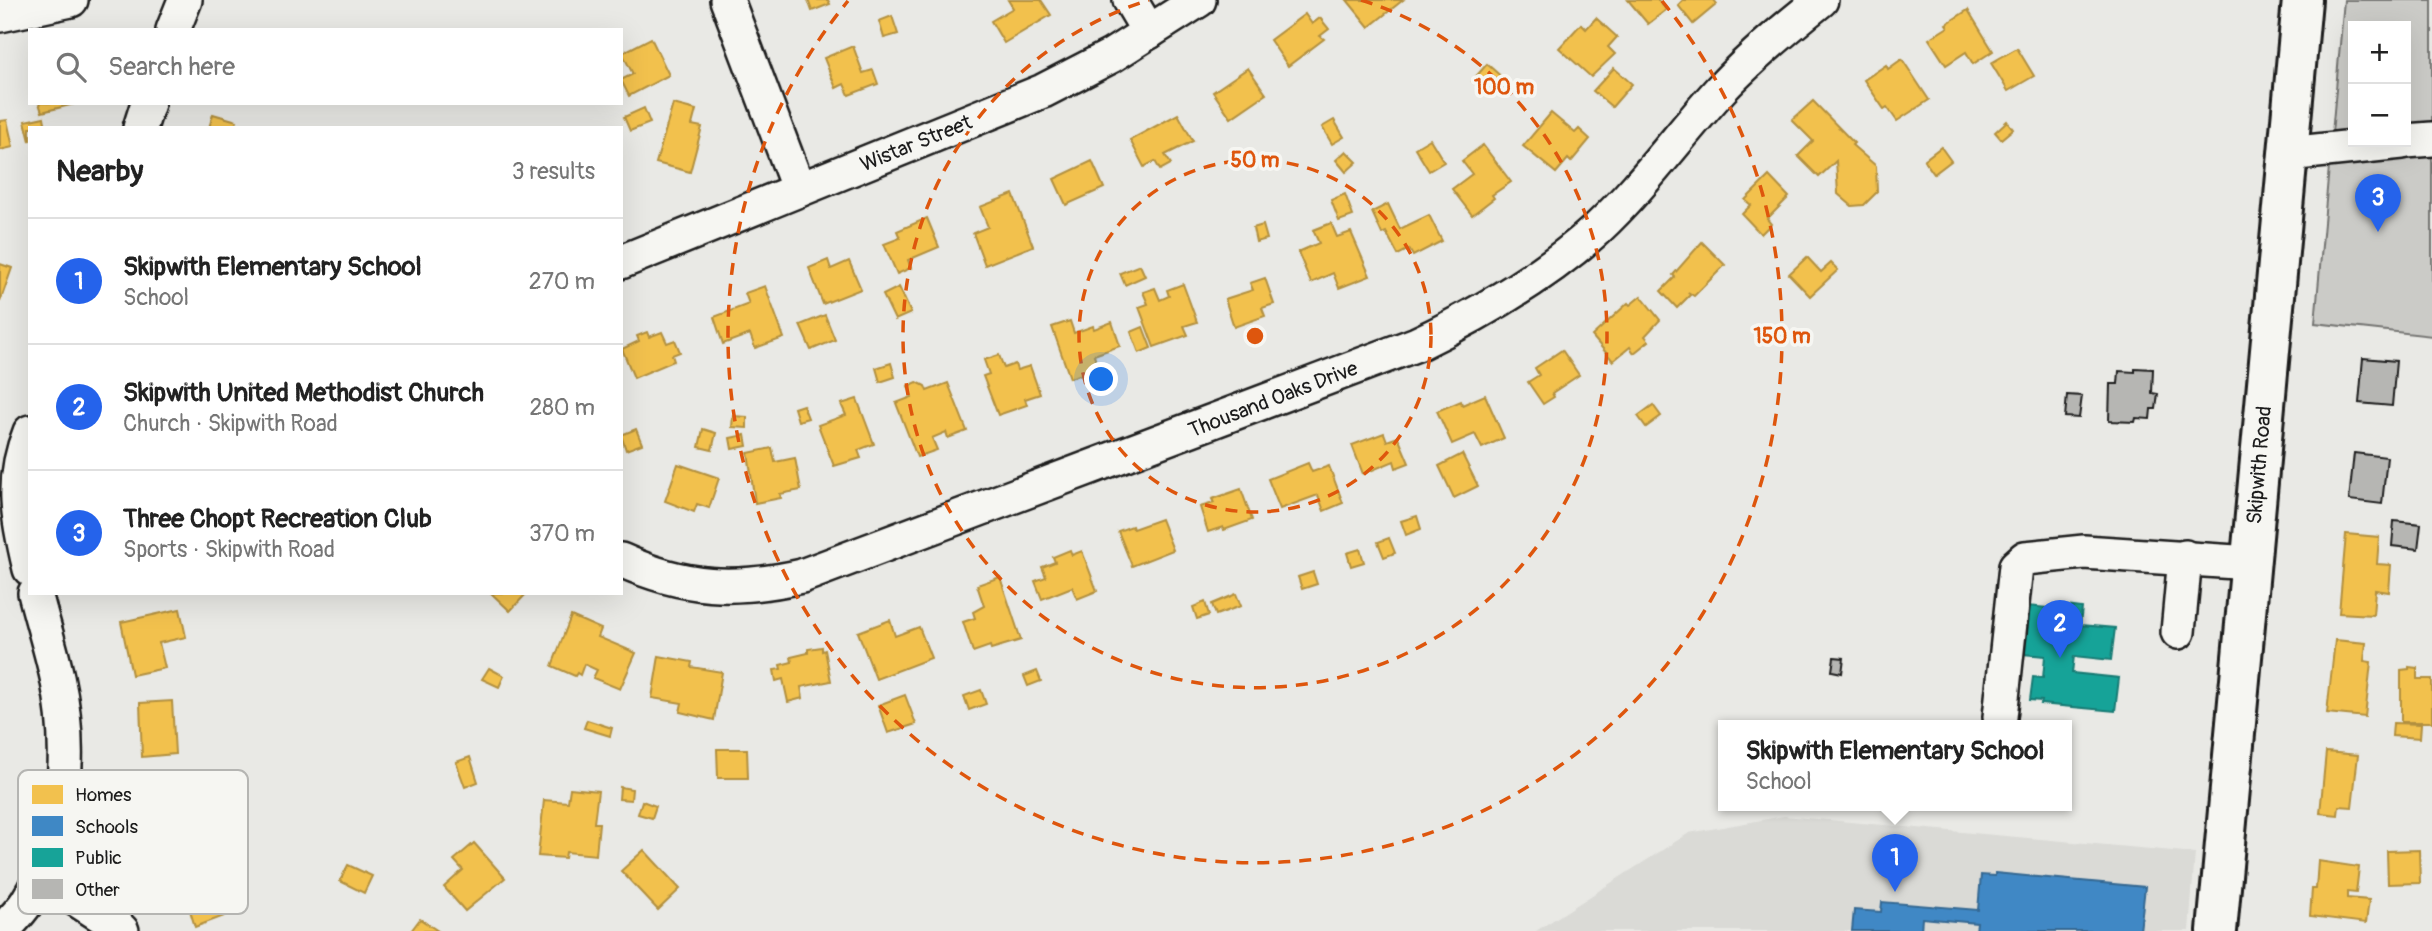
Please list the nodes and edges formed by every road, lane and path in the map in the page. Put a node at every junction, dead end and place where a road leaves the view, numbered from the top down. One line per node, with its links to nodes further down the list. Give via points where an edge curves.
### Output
1 (71, 0): 8 (street)
2 (185, 0): 9 (street)
3 (727, 0): 17 (street)
4 (1130, 0): 10 (street)
5 (1199, 0): 10 (street, Wistar Street)
6 (1821, 0): 22 (street, Thousand Oaks Drive, via 1722,88 1651,173 1595,230 1488,308 1417,344 803,576 752,586 711,586 667,578)
7 (2302, 0): 16 (main road, Skipwith Road)
8 (0, 15)
9 (174, 28)
10 (1149, 32): 17 (street, Wistar Street, via 1043,91)
11 (147, 105): 12 (street)
12 (142, 126)
13 (2432, 139): 14 (street)
14 (2411, 141)
15 (2356, 147): 16 (street)
16 (2288, 154): 23 (main road, Skipwith Road)
17 (799, 190): 18 (street, Wistar Street)
18 (623, 261)
19 (18, 443): 21 (street, via 16,492)
20 (2185, 557): 23 (street); 25 (street); 26 (street, via 2084,552 2025,558 2016,566)
21 (28, 560)
22 (623, 561)
23 (2250, 562): 30 (main road, Skipwith Road)
24 (36, 595): 27 (street, via 58,678)
25 (2178, 632)
26 (2000, 717)
27 (64, 770)
28 (99, 914): 29 (street)
29 (122, 931)
30 (2217, 931)

